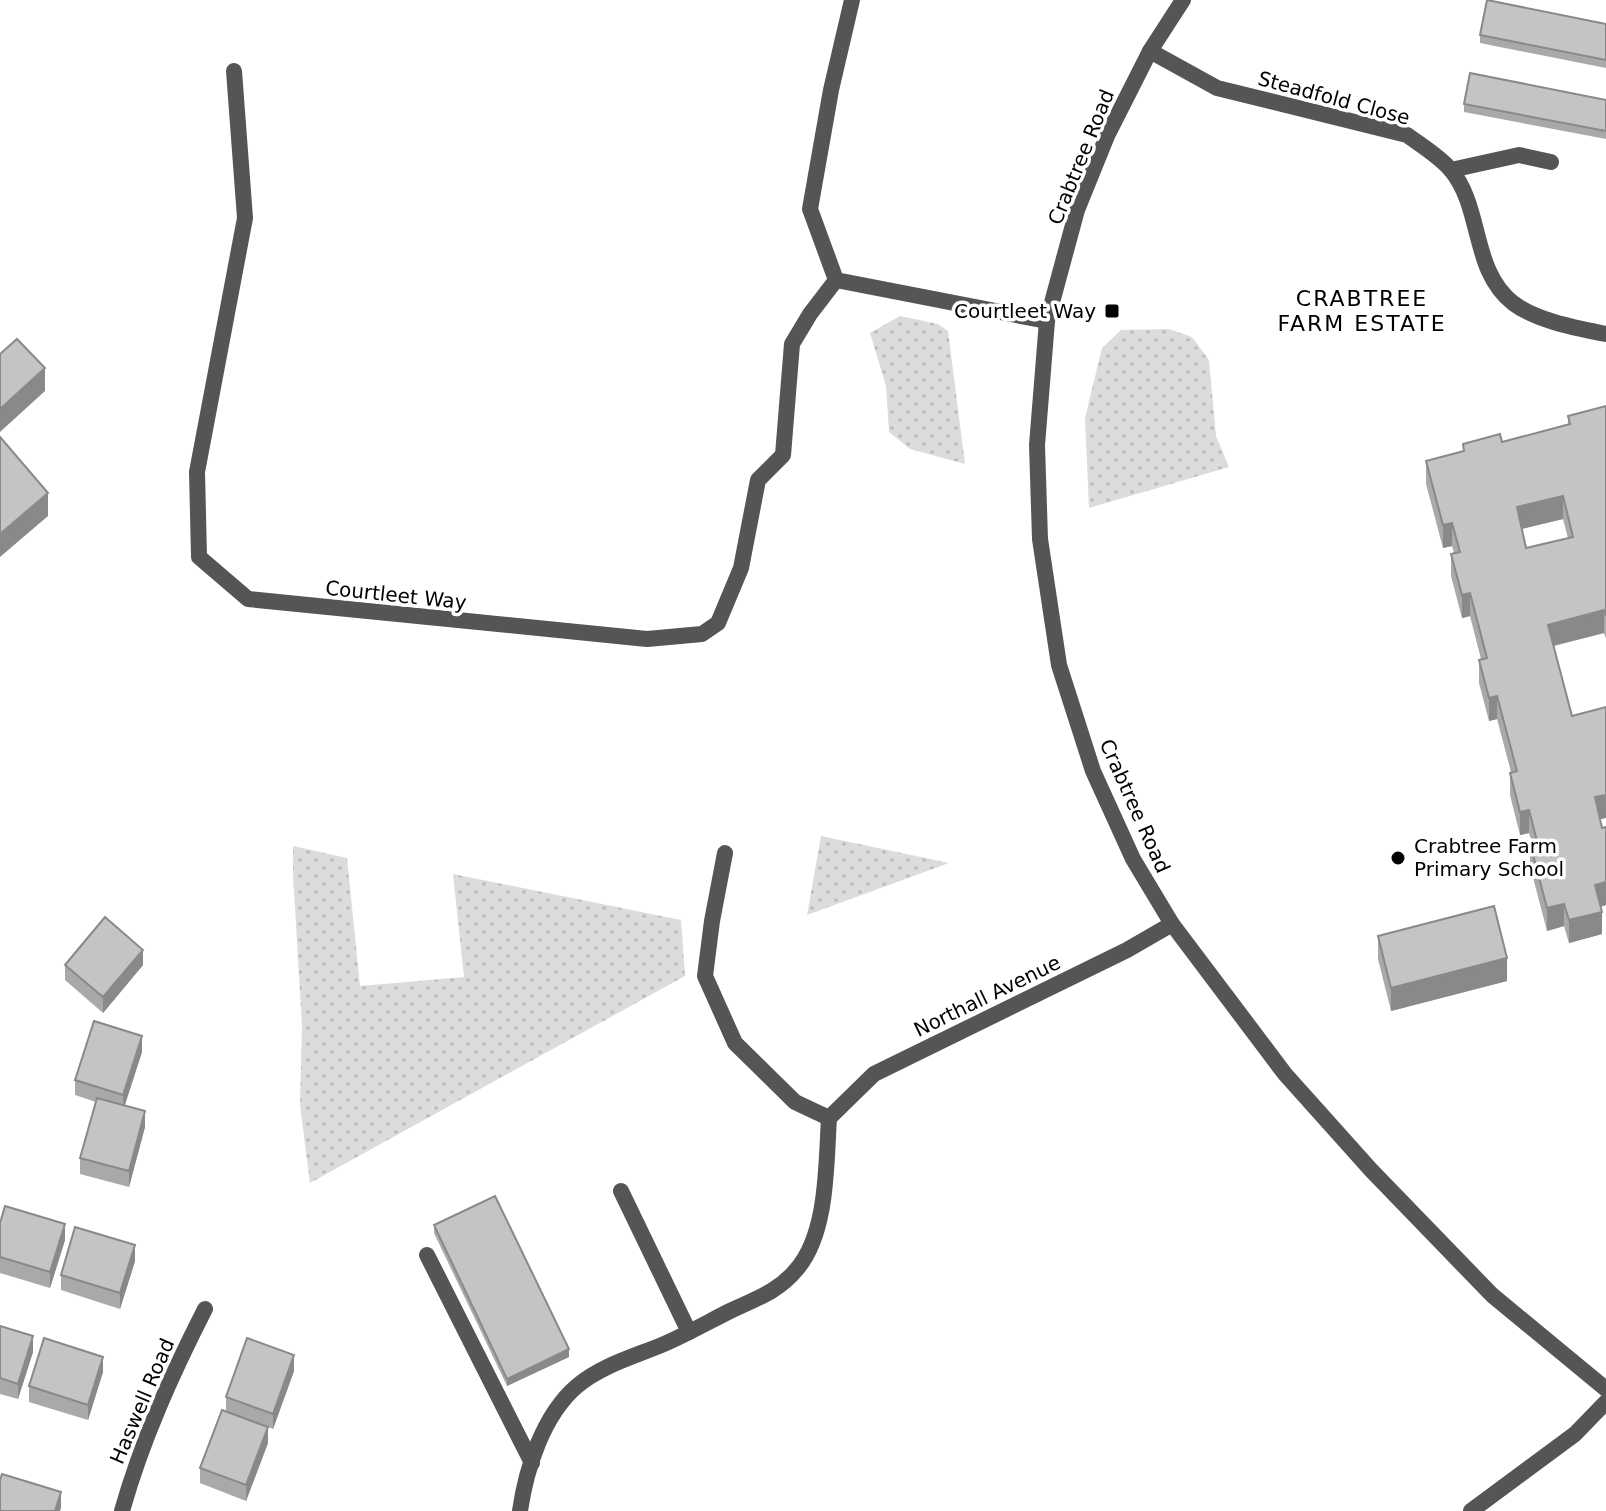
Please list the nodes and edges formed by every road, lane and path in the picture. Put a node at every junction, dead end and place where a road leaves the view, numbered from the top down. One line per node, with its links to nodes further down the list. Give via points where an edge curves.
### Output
1 (852, 0): 7 (street, via 810,209)
2 (1183, 0): 3 (street, Crabtree Road)
3 (1150, 51): 6 (street, Steadfold Close, via 1217,88 1407,135); 8 (street, Crabtree Road, via 1077,210)
4 (234, 71): 7 (street, Courtleet Way, via 245,218 197,472 199,557 248,599 647,639 702,634 718,623 741,568 758,480 783,455 792,344)
5 (1551, 162): 6 (street, via 1519,155)
6 (1451, 170): 9 (street, Steadfold Close, via 1468,199 1490,278 1512,302 1533,314)
7 (836, 280): 8 (street)
8 (1047, 321): 11 (street, Crabtree Road, via 1037,445 1040,539 1059,665 1093,771 1133,859)
9 (1606, 334)
10 (725, 853): 12 (street, via 705,976 735,1043 795,1102)
11 (1172, 924): 12 (street, Northall Avenue, via 874,1074); 17 (street, Crabtree Road, via 1285,1074 1371,1170 1492,1295)
12 (829, 1118): 16 (street, via 816,1233 798,1269 767,1296)
13 (621, 1191): 16 (street)
14 (427, 1255): 19 (street)
15 (205, 1309): 20 (street, Haswell Road, via 172,1374 133,1469)
16 (689, 1332): 19 (street, via 577,1386 549,1420)
17 (1606, 1389)
18 (1606, 1402): 22 (street, via 1575,1434)
19 (532, 1463): 21 (street)
20 (122, 1511)
21 (520, 1511)
22 (1471, 1511)

